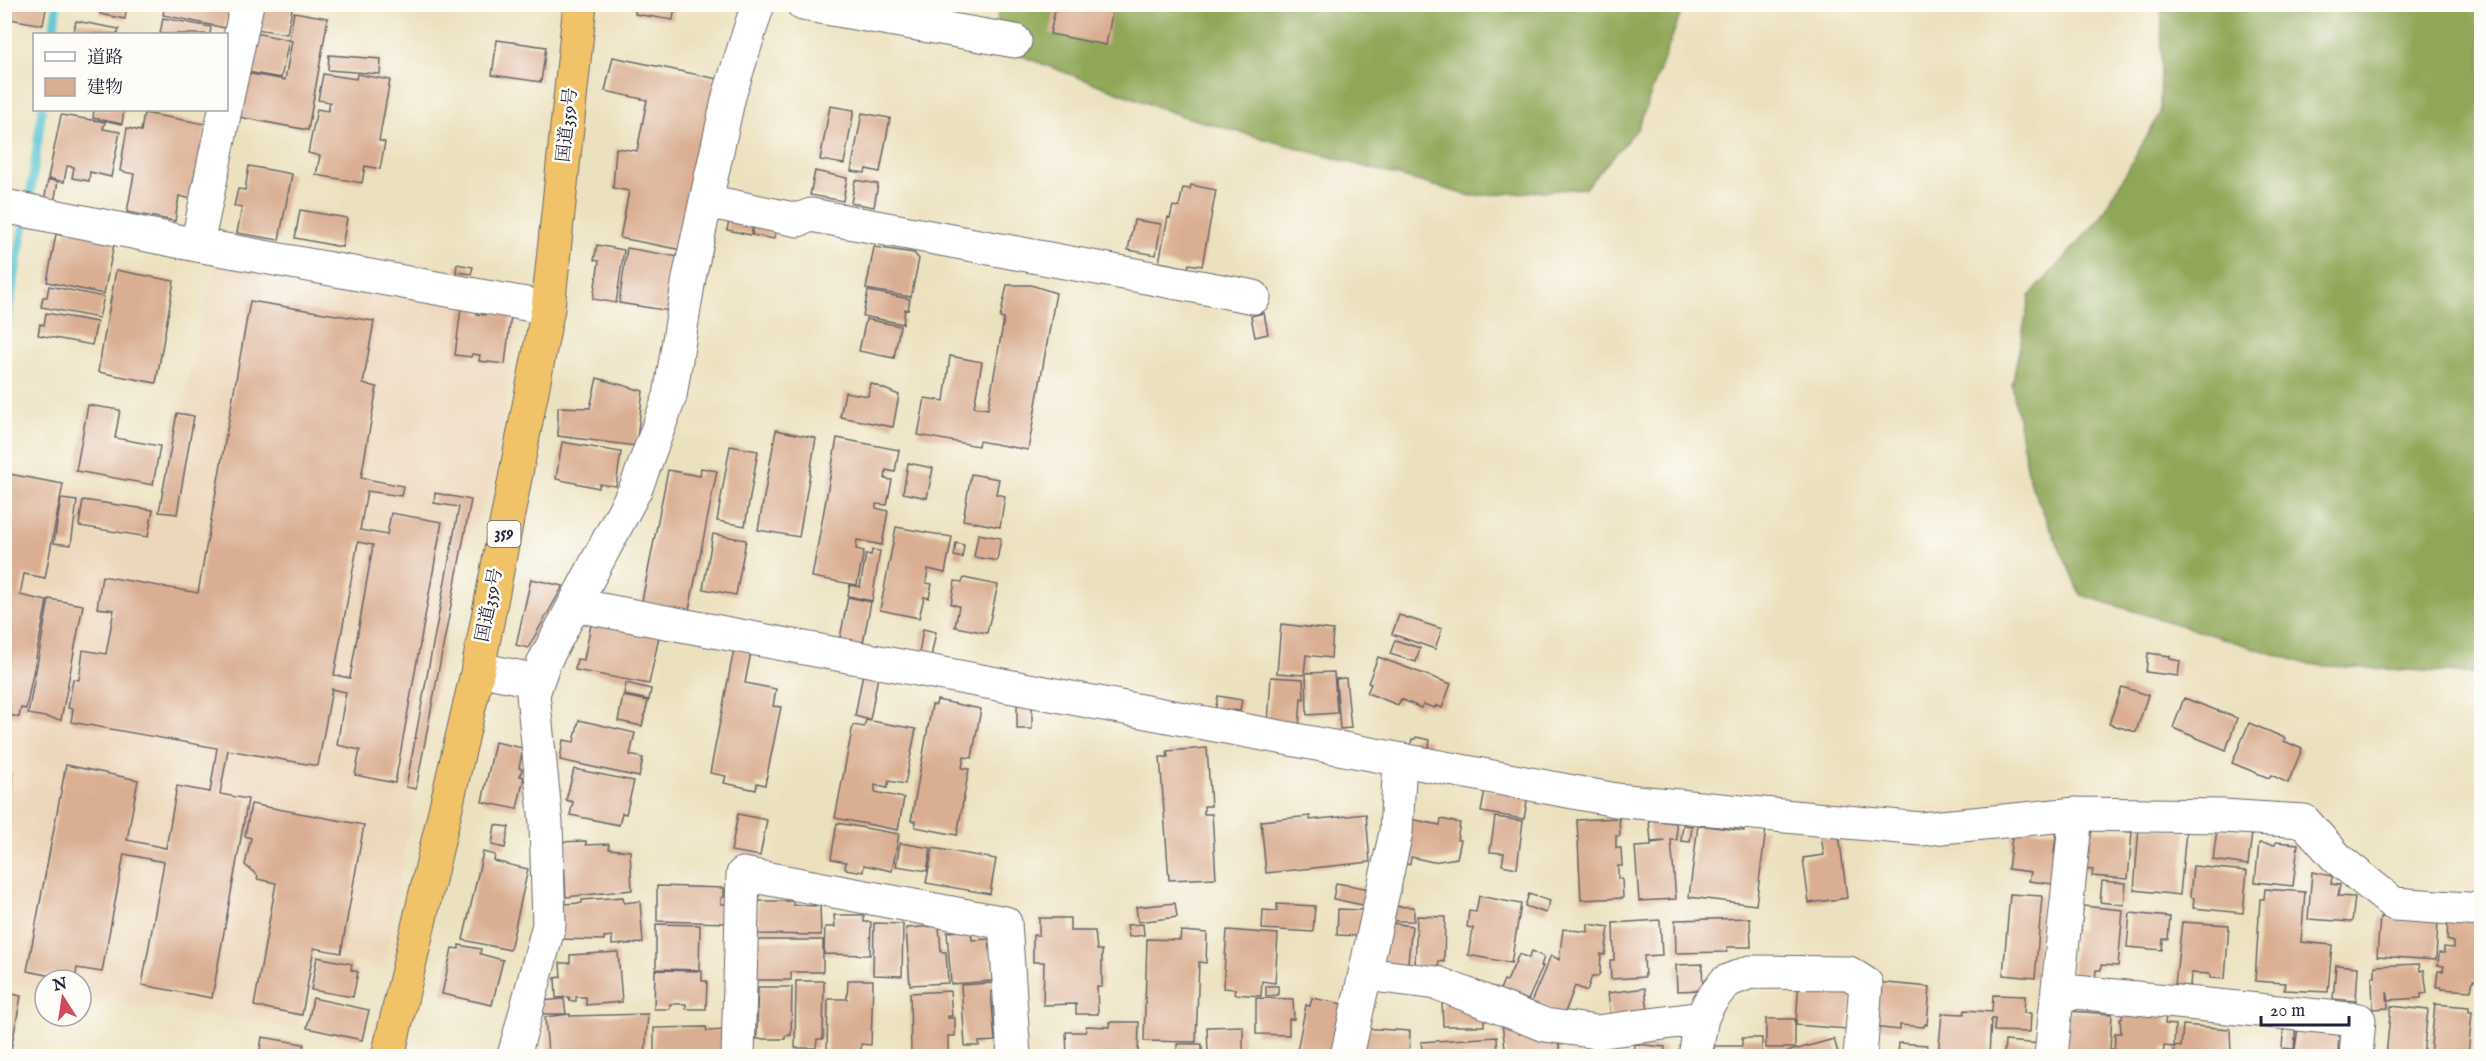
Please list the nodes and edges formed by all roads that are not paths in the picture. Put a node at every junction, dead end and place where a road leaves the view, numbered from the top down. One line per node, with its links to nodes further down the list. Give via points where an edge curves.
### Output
1 (247, 4): 6 (street)
2 (580, 4): 12 (highway, 国道359号 / 359)
3 (758, 4): 8 (street, via 729,96)
4 (803, 4): 5 (street)
5 (1015, 41)
6 (228, 94)
7 (225, 111): 10 (street)
8 (706, 201): 11 (street, via 798,220 811,215 823,217); 13 (street, via 670,396 636,488)
9 (4, 206): 10 (street)
10 (197, 245): 12 (street)
11 (1254, 297)
12 (548, 308): 14 (highway, 国道359号 / 359)
13 (575, 605): 15 (street); 16 (street)
14 (478, 669): 15 (street); 22 (highway, 国道359号 / 359)
15 (537, 681): 23 (street, via 533,694 546,823 549,926)
16 (1400, 760): 17 (street, via 1616,800 1921,829); 19 (street, via 1396,832)
17 (2076, 814): 18 (street, via 2304,821 2337,858 2394,904); 20 (street)
18 (2481, 910)
19 (1365, 974): 21 (street, via 1437,983 1545,1025 1597,1032); 26 (street)
20 (2057, 1000): 29 (street); 30 (street, via 2075,992 2359,1020)
21 (1702, 1018): 27 (street); 28 (street, via 1725,982 1750,972 1849,973 1866,984)
22 (388, 1056)
23 (514, 1056)
24 (738, 1056): 25 (street, via 744,874 1005,923)
25 (1014, 1056)
26 (1347, 1056)
27 (1695, 1056)
28 (1860, 1056)
29 (2051, 1056)
30 (2356, 1056)

